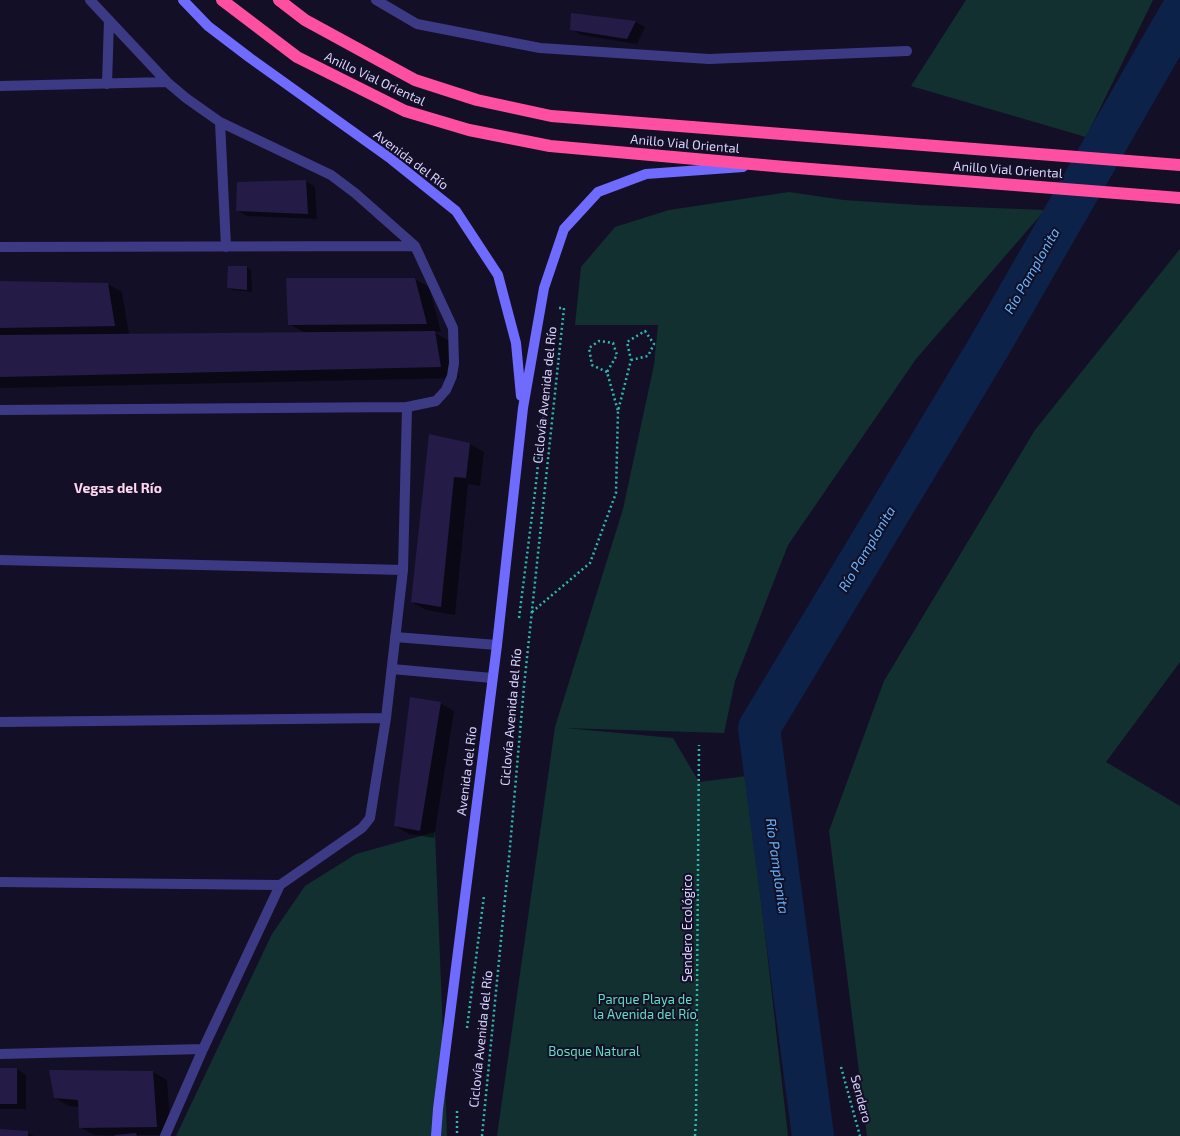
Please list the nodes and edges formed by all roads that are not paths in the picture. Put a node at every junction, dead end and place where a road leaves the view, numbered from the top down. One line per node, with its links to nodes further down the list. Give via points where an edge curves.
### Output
1 (90, 0): 6 (street)
2 (182, 0): 19 (main road, Avenida del Río, via 208,26 391,160 456,211 498,275 516,343)
3 (222, 0): 13 (highway, Anillo Vial Oriental, via 297,58 405,111 469,130 550,146)
4 (279, 0): 12 (highway, Anillo Vial Oriental, via 305,20 415,80 477,100 552,116)
5 (376, 0): 7 (street, via 417,24 540,48 709,59)
6 (109, 20): 8 (street); 9 (street)
7 (907, 51)
8 (167, 82): 9 (street); 11 (street)
9 (107, 84): 10 (street)
10 (0, 86)
11 (220, 122): 15 (street, via 331,175); 17 (street)
12 (1180, 165)
13 (779, 166): 14 (highway, Anillo Vial Oriental); 19 (main road, Avenida del Río, via 646,174 598,192 564,230 544,288)
14 (1180, 198)
15 (416, 246): 17 (street); 18 (street, via 453,328 454,363 446,390 436,401)
16 (0, 247): 17 (street)
17 (226, 247)
18 (406, 407): 20 (street); 22 (street)
19 (523, 408): 24 (main road, Avenida del Río)
20 (0, 410)
21 (0, 560): 22 (street)
22 (403, 570): 23 (street)
23 (395, 638): 24 (street); 25 (street)
24 (496, 645): 26 (main road, Avenida del Río)
25 (392, 669): 26 (street); 27 (street)
26 (492, 678): 34 (main road, Avenida del Río)
27 (386, 718): 28 (street); 30 (street, via 370,818 362,828)
28 (0, 722)
29 (0, 882): 30 (street)
30 (280, 885): 31 (street)
31 (203, 1049): 32 (street); 33 (street)
32 (0, 1054)
33 (166, 1136)
34 (436, 1136)

